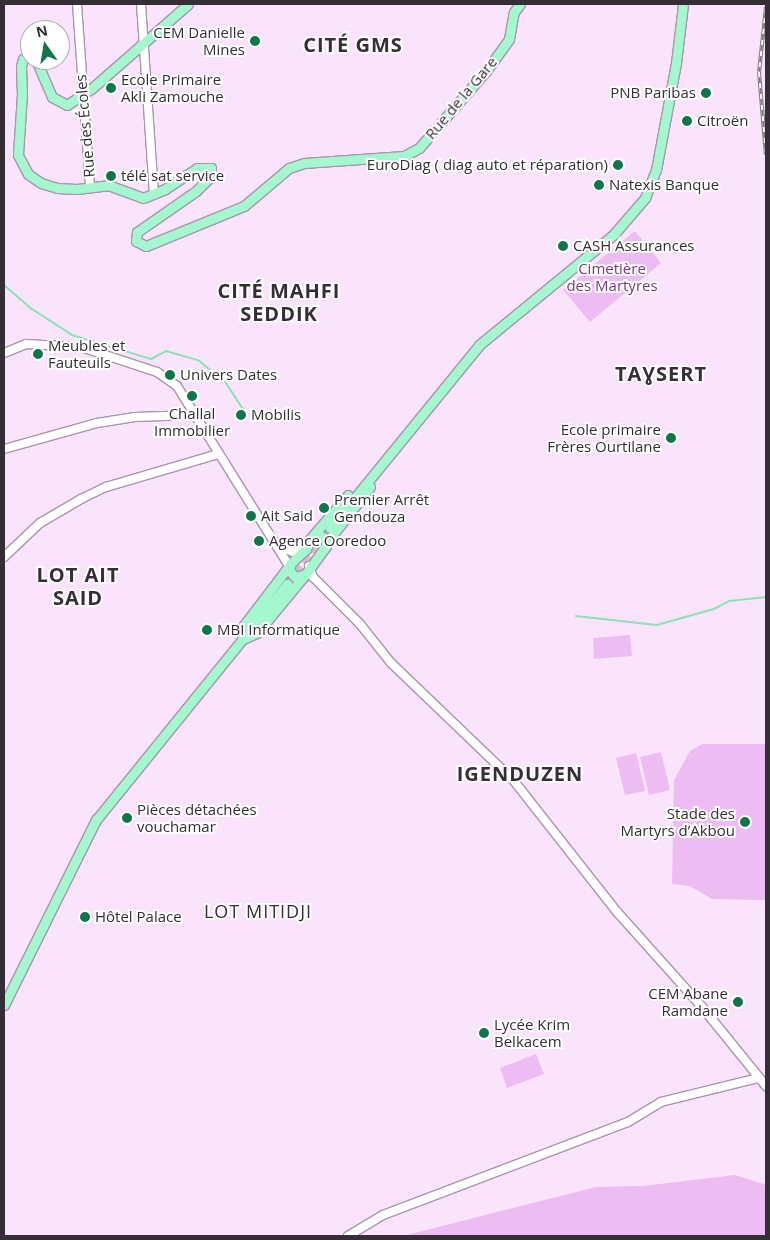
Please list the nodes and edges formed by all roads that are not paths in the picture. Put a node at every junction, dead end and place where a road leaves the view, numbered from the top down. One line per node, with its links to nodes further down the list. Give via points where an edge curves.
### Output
1 (77, 4): 9 (street, Rue des Écoles)
2 (141, 4): 6 (street)
3 (188, 4): 6 (main road)
4 (520, 4): 11 (main road, Rue de la Gare, via 503,47 446,118 418,148 404,156 304,163 289,168 262,192 227,214 150,245 141,245 136,241 137,232 196,191 210,177 211,168 197,168)
5 (683, 4): 16 (main road, via 676,63 656,170 645,198 614,234 479,345)
6 (142, 41): 9 (main road); 11 (street)
7 (21, 70): 10 (main road, via 17,141 21,164 41,183 57,188)
8 (39, 70): 9 (main road, via 56,101 67,105)
9 (81, 97): 10 (street, Rue des Écoles)
10 (90, 188): 11 (main road, via 113,186 136,198)
11 (154, 195)
12 (4, 354): 13 (street, via 26,344 53,343 89,349 157,372 177,386)
13 (196, 415): 14 (street, via 97,422); 15 (street)
14 (4, 449)
15 (218, 454): 20 (street); 22 (street, via 106,487 81,499 40,523)
16 (387, 457): 17 (main road); 18 (main road, via 373,465); 19 (main road, via 382,471)
17 (330, 528)
18 (317, 534): 19 (main road); 21 (main road)
19 (327, 542): 24 (main road, via 310,566)
20 (278, 546): 21 (street, via 293,552); 23 (street)
21 (304, 551): 23 (main road)
22 (4, 557)
23 (289, 566): 24 (main road, via 293,576); 26 (main road, via 244,625)
24 (308, 576): 26 (main road, via 257,633); 28 (street, via 360,624 392,663 514,780 618,913 702,1007)
25 (287, 584): 26 (main road)
26 (242, 640): 27 (main road, via 96,820)
27 (4, 1005)
28 (758, 1078): 29 (street); 30 (street, via 661,1102 628,1122 383,1215)
29 (766, 1086)
30 (348, 1236)

